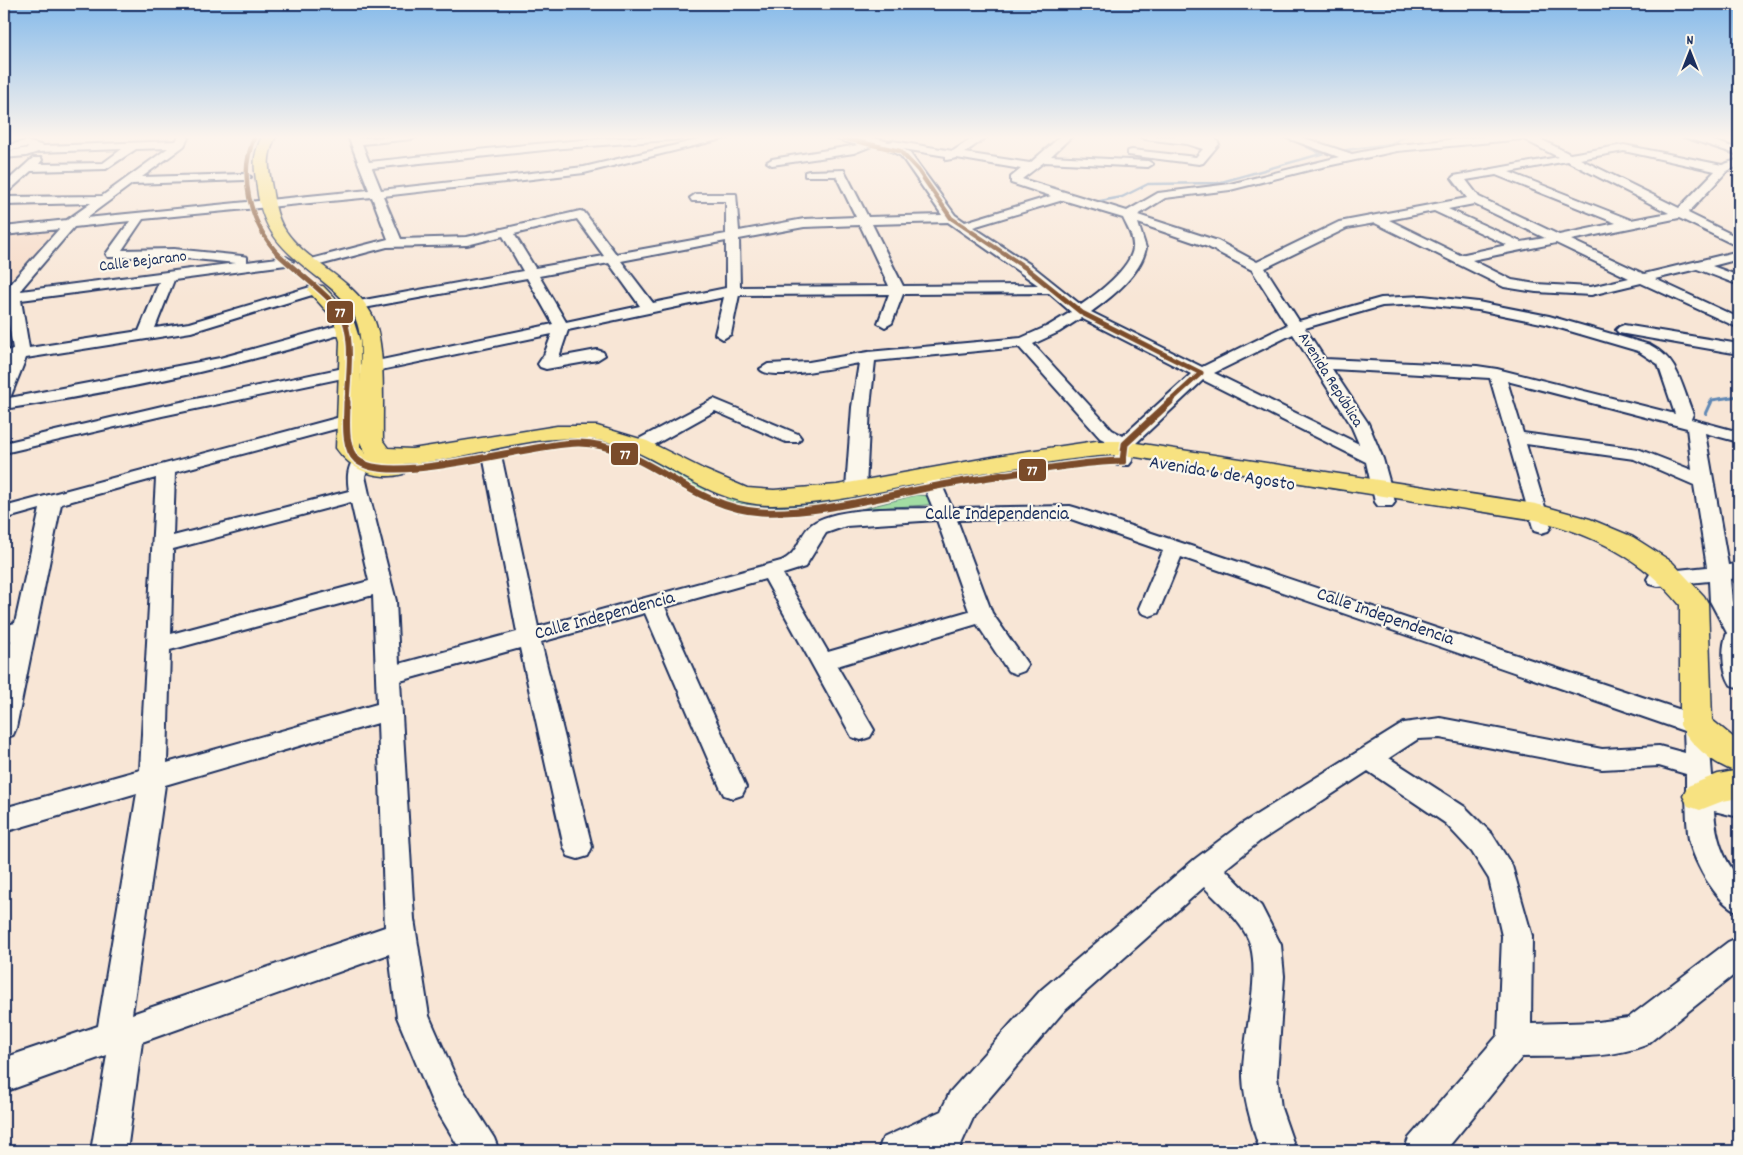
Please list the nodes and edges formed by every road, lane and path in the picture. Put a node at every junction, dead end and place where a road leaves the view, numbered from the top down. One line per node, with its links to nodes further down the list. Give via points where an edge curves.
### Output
1 (118, 190): 18 (street)
2 (252, 190): 20 (highway)
3 (261, 190): 20 (highway)
4 (374, 190): 14 (street)
5 (395, 190): 14 (street)
6 (848, 190): 26 (street)
7 (933, 190): 27 (street)
8 (1042, 190): 15 (street)
9 (1202, 190): 23 (street, via 1162,194)
10 (1467, 190): 19 (street)
11 (1545, 190): 29 (street)
12 (1632, 190): 22 (street)
13 (1703, 190): 22 (street)
14 (375, 193): 20 (street); 34 (street)
15 (1063, 196): 23 (street); 27 (street)
16 (696, 198): 32 (street, via 732,197)
17 (5, 199): 18 (street)
18 (105, 199): 28 (street)
19 (1475, 200): 21 (street); 33 (street)
20 (260, 203): 24 (street); 40 (highway, via 258,228); 41 (highway, via 284,240)
21 (1436, 208): 25 (street); 36 (street)
22 (1680, 214): 29 (street); 35 (street)
23 (1128, 216): 44 (street, via 1213,244); 56 (street, via 1140,250 1133,266)
24 (138, 217): 28 (street); 42 (street, via 113,254 174,253)
25 (1378, 219): 39 (street); 44 (street, via 1343,225)
26 (862, 220): 27 (street); 32 (street, via 804,223); 51 (street)
27 (957, 222): 50 (street)
28 (70, 224): 30 (street); 53 (street)
29 (1629, 224): 33 (street)
30 (4, 231)
31 (507, 232): 34 (street, via 467,241); 38 (street, via 580,215); 45 (street)
32 (733, 236): 38 (street); 52 (street)
33 (1556, 239): 36 (street); 47 (street)
34 (396, 242): 41 (street)
35 (1739, 243)
36 (1519, 246): 39 (street)
37 (1739, 255): 43 (street)
38 (612, 258): 45 (street); 55 (street)
39 (1458, 259): 47 (street, via 1509,284 1536,288 1591,291)
40 (286, 261): 42 (street, Calle Bejarano); 49 (highway)
41 (312, 263): 57 (highway)
42 (255, 265): 46 (street, Calle Bejarano)
43 (1698, 265): 47 (street); 48 (street)
44 (1257, 267): 60 (street, Avenida República)
45 (530, 273): 57 (street); 61 (street)
46 (168, 277): 53 (street, Calle Bejarano); 62 (street)
47 (1642, 279): 59 (street)
48 (1739, 281)
49 (317, 289): 57 (highway); 62 (street, via 191,327)
50 (1052, 289): 51 (street); 56 (street)
51 (898, 290): 52 (street); 58 (street)
52 (733, 291): 55 (street); 63 (street)
53 (8, 297): 66 (street, via 21,349)
54 (1478, 306): 60 (street, via 1423,300 1381,302); 65 (street); 78 (street, via 1610,336 1658,355 1665,362)
55 (650, 308): 61 (street)
56 (1082, 313): 64 (street, via 1037,338); 73 (street)
57 (347, 314): 72 (highway, via 350,341); 76 (street, via 296,344 203,367)
58 (886, 323)
59 (1739, 324)
60 (1297, 326): 70 (street, Avenida República); 73 (street)
61 (562, 327): 67 (street, via 546,364); 72 (street)
62 (146, 334): 66 (street)
63 (722, 334)
64 (1023, 342): 69 (street); 86 (street)
65 (1739, 349)
66 (19, 354): 68 (street); 75 (street)
67 (597, 355)
68 (4, 356)
69 (868, 357): 71 (street, via 809,367); 92 (street)
70 (1321, 364): 74 (street); 88 (street, Avenida República, via 1359,423)
71 (768, 369)
72 (361, 370): 77 (highway); 84 (street); 85 (highway)
73 (1201, 373): 86 (street); 88 (street)
74 (1497, 374): 78 (street); 79 (street)
75 (4, 392)
76 (4, 404)
77 (348, 420): 85 (highway); 89 (street)
78 (1688, 423): 80 (street); 91 (street)
79 (1516, 437): 91 (street, via 1638,454); 99 (street)
80 (1739, 437)
81 (792, 438): 83 (street, via 714,404)
82 (595, 439): 83 (highway, Avenida 6 de Agosto, via 616,436); 85 (highway, Avenida 6 de Agosto, via 552,434 416,455 389,455); 87 (highway, Avenida 6 de Agosto); 94 (highway, Avenida 6 de Agosto)
83 (641, 445): 94 (highway, Avenida 6 de Agosto)
84 (4, 448)
85 (360, 448): 87 (highway, Avenida 6 de Agosto, via 388,469); 93 (street, via 356,476)
86 (1124, 451): 90 (highway, Avenida 6 de Agosto, via 1102,460); 95 (highway, Avenida 6 de Agosto)
87 (492, 455): 111 (street)
88 (1374, 459): 95 (street, Avenida República)
89 (166, 470): 96 (street); 100 (street)
90 (932, 480): 92 (highway, Avenida 6 de Agosto); 94 (highway, Avenida 6 de Agosto, via 814,511 775,513 738,509); 98 (street)
91 (1703, 482): 103 (street)
92 (856, 488): 94 (highway, Avenida 6 de Agosto, via 789,498)
93 (359, 494): 100 (street); 105 (street)
94 (718, 494)
95 (1384, 495): 99 (highway, Avenida 6 de Agosto)
96 (52, 500): 97 (street); 109 (street)
97 (4, 513)
98 (945, 514): 101 (street, Calle Independencia, via 1070,512); 102 (street, Calle Independencia, via 864,517 832,523 819,529 798,562); 108 (street)
99 (1539, 520): 104 (highway, Avenida 6 de Agosto, via 1599,543)
100 (163, 545): 112 (street)
101 (1175, 547): 107 (street); 118 (street, Calle Independencia)
102 (771, 571): 106 (street, Calle Independencia); 113 (street)
103 (1729, 572): 104 (street); 110 (street, via 1721,601)
104 (1665, 578): 118 (highway, Avenida 6 de Agosto, via 1694,616)
105 (381, 585): 112 (street); 115 (street, via 385,601)
106 (652, 604): 111 (street, Calle Independencia); 127 (street)
107 (1150, 608)
108 (982, 615): 113 (street); 114 (street)
109 (14, 631): 119 (street)
110 (1739, 633): 116 (street, via 1734,645)
111 (529, 638): 115 (street, Calle Independencia); 130 (street)
112 (158, 645): 124 (street)
113 (822, 662): 120 (street)
114 (1016, 665)
115 (388, 676): 117 (street)
116 (1739, 679)
117 (390, 710): 124 (street); 133 (street)
118 (1696, 724): 121 (highway); 123 (highway, via 1717,745); 125 (street)
119 (4, 728)
120 (861, 730)
121 (1739, 740)
122 (1367, 757): 125 (street, via 1412,730 1440,728 1602,759 1659,756); 131 (street, via 1250,833); 136 (street, via 1455,815 1482,844 1502,875 1517,936)
123 (1739, 759)
124 (153, 778): 129 (street); 135 (street)
125 (1699, 781): 126 (highway, via 1718,788); 128 (street); 132 (street, via 1702,835 1717,873)
126 (1739, 784)
127 (733, 787)
128 (1739, 806)
129 (4, 820)
130 (578, 847)
131 (1205, 868): 138 (street, via 1052,1001 962,1104); 142 (street, via 1251,916 1266,945 1268,976 1260,1076 1264,1108)
132 (1739, 899)
133 (402, 935): 135 (street); 140 (street, via 413,1017 445,1092)
134 (1739, 952): 136 (street, via 1634,1033 1598,1038)
135 (120, 1035): 137 (street); 139 (street)
136 (1514, 1041): 143 (street)
137 (4, 1075)
138 (947, 1137): 141 (street)
139 (109, 1151)
140 (481, 1151)
141 (896, 1151)
142 (1278, 1151)
143 (1422, 1151)

